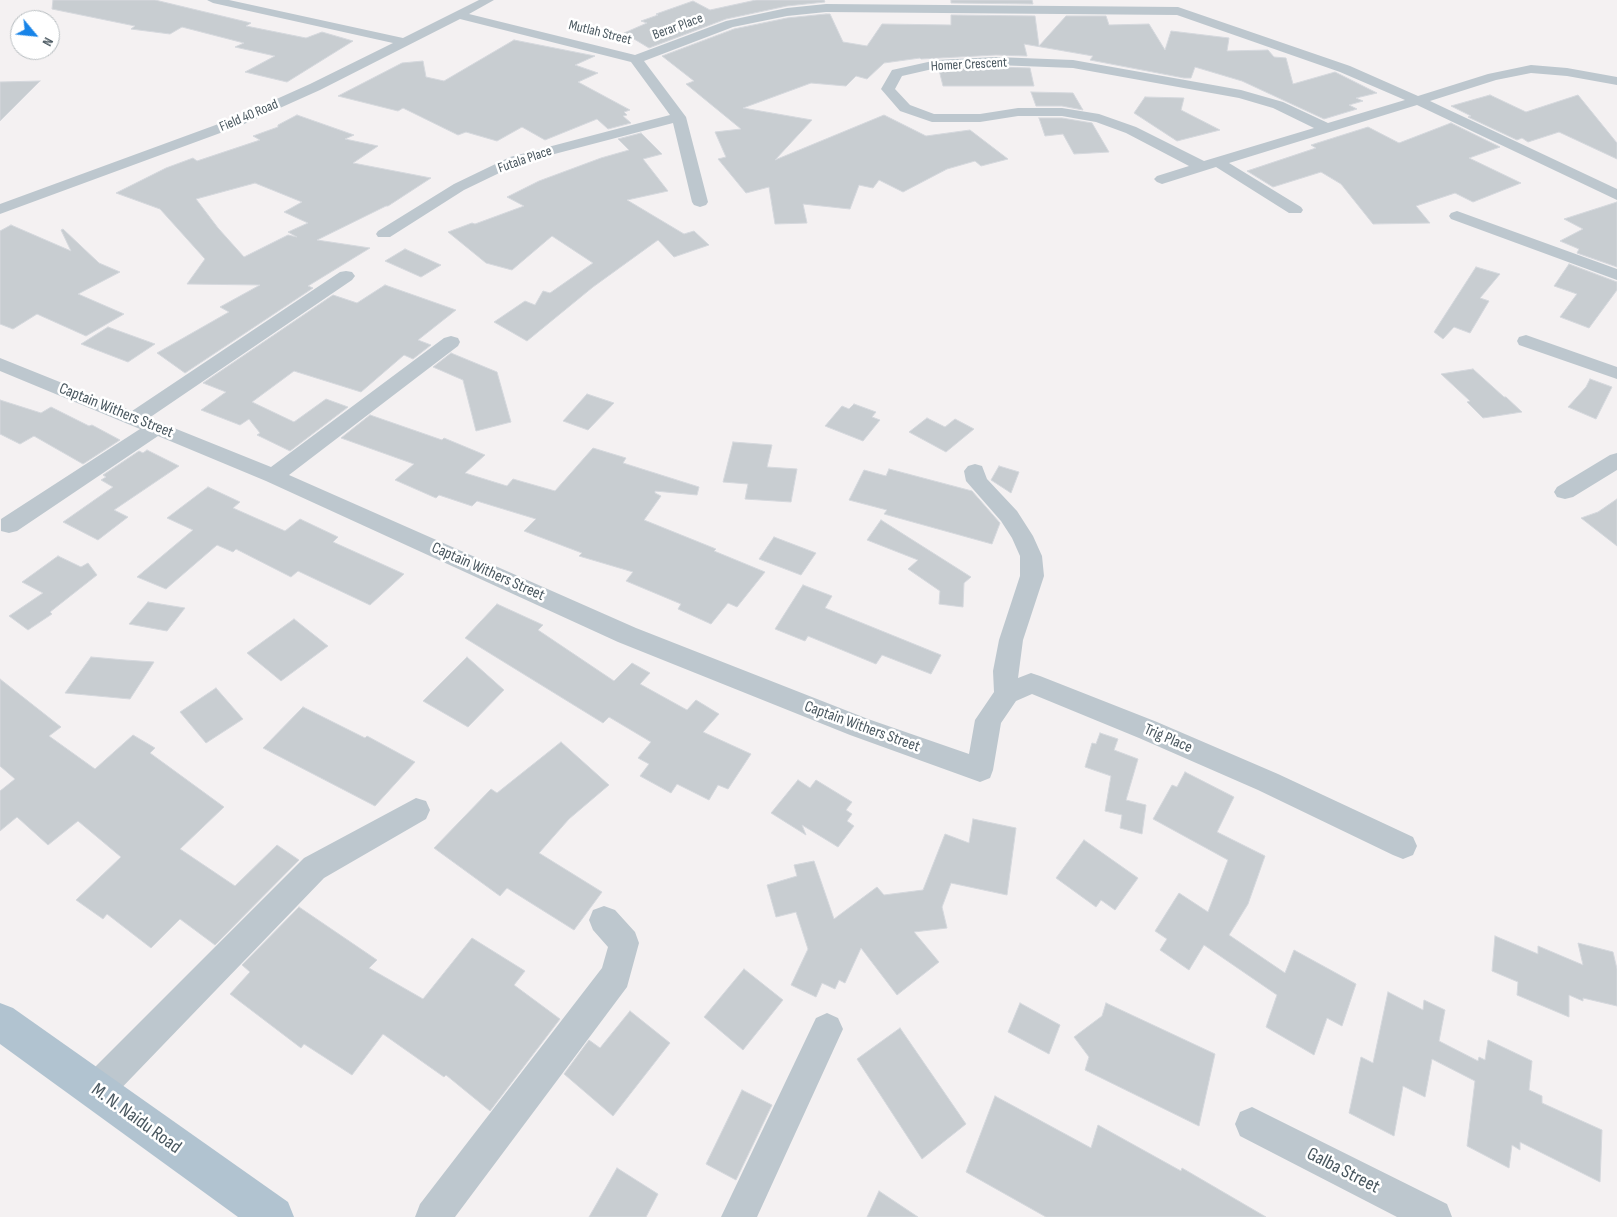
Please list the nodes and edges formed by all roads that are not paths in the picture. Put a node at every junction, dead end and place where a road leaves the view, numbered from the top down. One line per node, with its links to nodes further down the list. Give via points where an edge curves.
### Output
1 (213, 0): 6 (street)
2 (488, 0): 5 (street, Field 40 Road)
3 (862, 4): 4 (street, Berar Place); 7 (street, Berar Place, via 787,12 730,24)
4 (945, 4): 9 (street, Berar Place, via 1178,11 1345,69)
5 (458, 15): 6 (street, Field 40 Road); 7 (street, Mutlah Street)
6 (405, 42): 17 (street, Field 40 Road, via 316,88 237,122)
7 (636, 59): 10 (street, Mutlah Street)
8 (1617, 81): 9 (street, via 1531,69)
9 (1417, 100): 11 (street); 15 (street, Berar Place)
10 (679, 117): 16 (street, Mutlah Street); 20 (street, Futala Place, via 515,160 459,187)
11 (1326, 128): 12 (street); 13 (street, Homer Crescent, via 1278,105 1241,94 1073,64 996,61 937,64 897,73 888,89 905,108 932,118 980,118 1026,112 1062,112 1099,118 1131,130)
12 (1219, 163): 13 (street); 18 (street)
13 (1202, 166): 14 (street)
14 (1162, 179)
15 (1617, 194)
16 (700, 202)
17 (0, 209)
18 (1295, 210)
19 (1457, 216): 21 (street)
20 (384, 234)
21 (1617, 275)
22 (346, 276): 27 (street)
23 (1526, 341): 26 (street)
24 (451, 342): 31 (street)
25 (0, 364): 27 (street, Captain Withers Street)
26 (1617, 373)
27 (134, 419): 28 (street, Captain Withers Street)
28 (156, 428): 31 (street, Captain Withers Street); 33 (street)
29 (1617, 460): 32 (street)
30 (975, 471): 34 (street, via 977,481 1009,516 1022,536 1030,556 1032,576 1011,640 1005,671)
31 (273, 476): 35 (street, Captain Withers Street, via 627,635 859,727)
32 (1565, 492)
33 (9, 525)
34 (1007, 694): 35 (street, Trig Place, via 988,720); 37 (street, Trig Place, via 1031,683 1259,778)
35 (980, 770)
36 (416, 810): 41 (street, via 314,868)
37 (1403, 846)
38 (604, 920): 44 (street, via 624,943 616,976)
39 (0, 1021): 41 (main road, M. N. Naidu Road)
40 (827, 1029): 45 (street)
41 (96, 1090): 43 (main road, M. N. Naidu Road)
42 (1252, 1124): 46 (street, Galba Street)
43 (272, 1217)
44 (432, 1217)
45 (739, 1217)
46 (1434, 1217)

